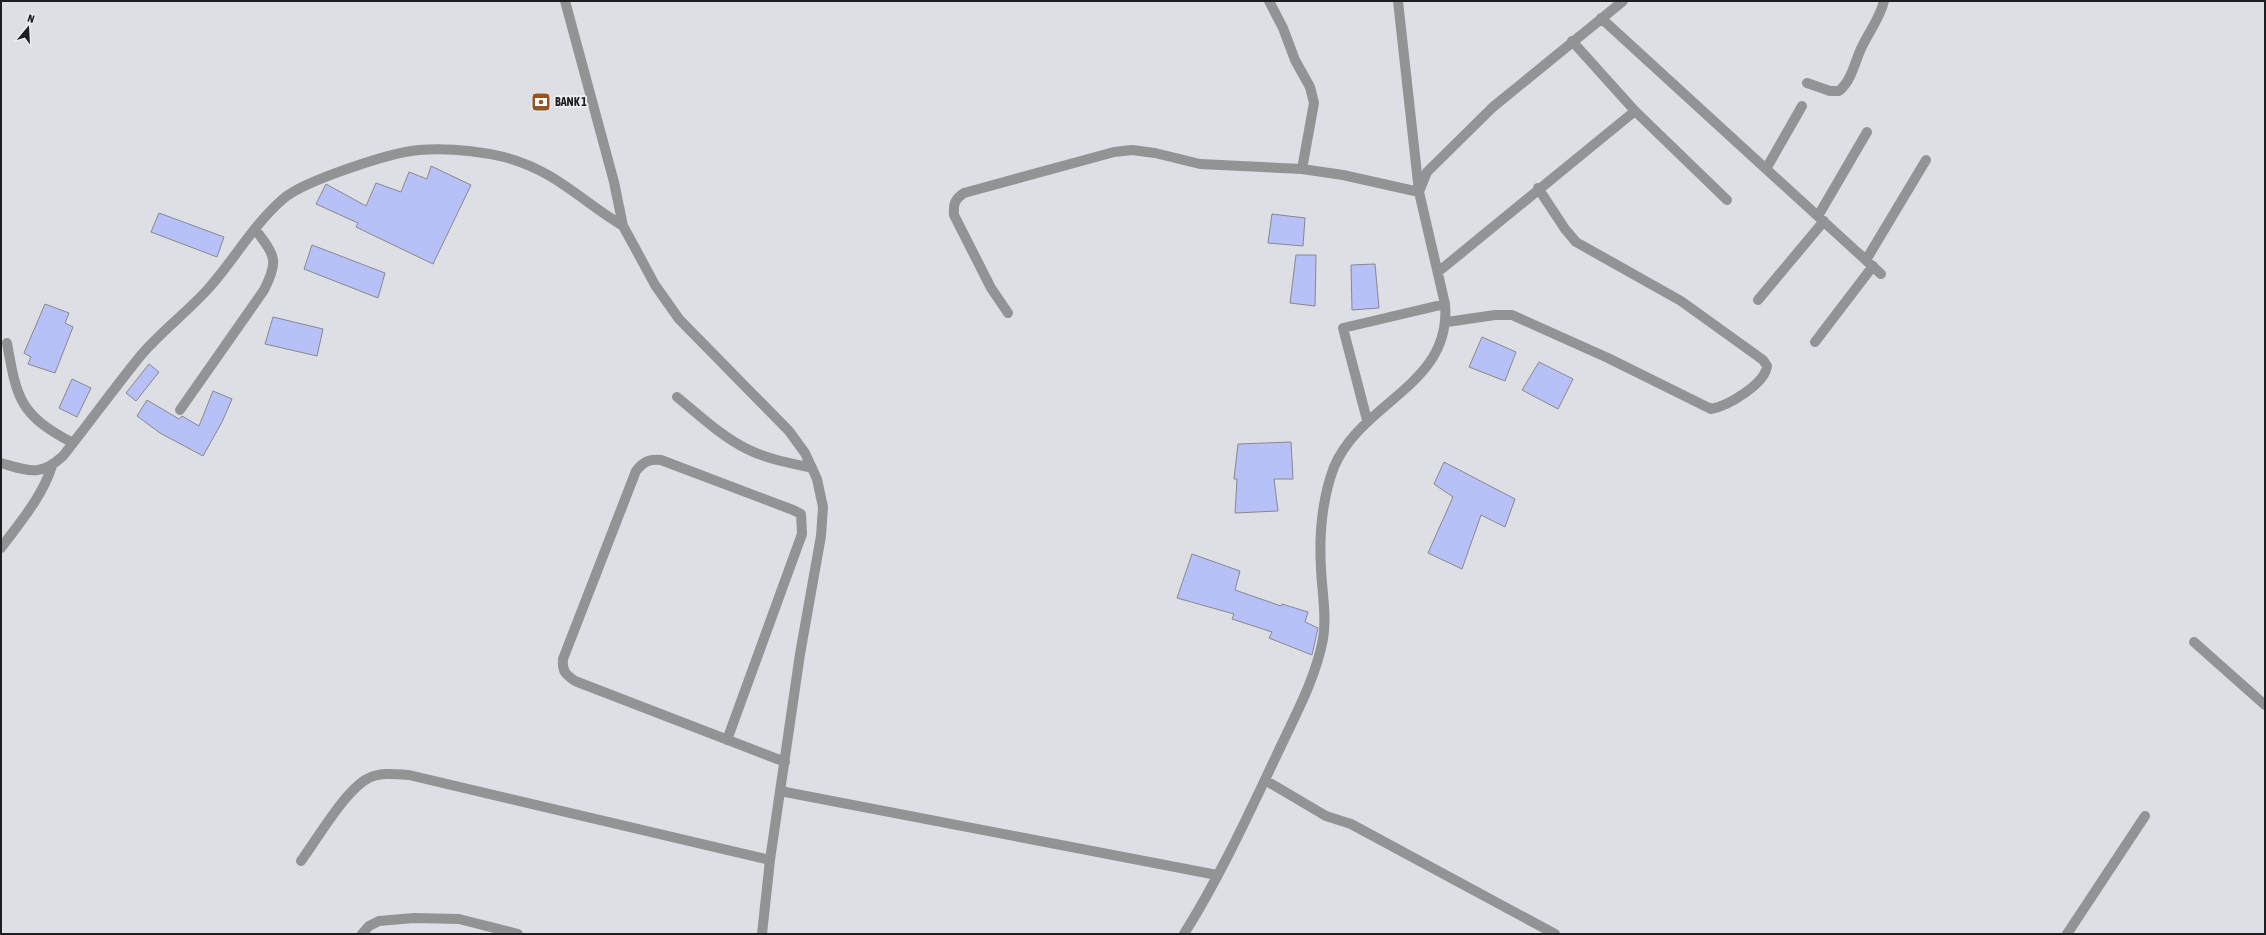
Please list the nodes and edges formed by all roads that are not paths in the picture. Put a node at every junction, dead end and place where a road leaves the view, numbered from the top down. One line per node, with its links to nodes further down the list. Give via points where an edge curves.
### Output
1 (565, 1): 19 (street)
2 (1270, 1): 14 (street, via 1295,60 1310,87 1314,103)
3 (1398, 1): 16 (street)
4 (1623, 1): 6 (street)
5 (1884, 1): 8 (street, via 1846,86 1839,91 1830,91)
6 (1601, 18): 7 (street); 13 (street)
7 (1572, 41): 10 (street); 16 (street, via 1493,107 1435,161 1427,172)
8 (1806, 83)
9 (1802, 106): 13 (street)
10 (1635, 111): 15 (street); 17 (street)
11 (1867, 132): 18 (street)
12 (1926, 160): 21 (street)
13 (1766, 168): 18 (street)
14 (1302, 169): 16 (street, via 1350,176); 26 (street, via 1200,164 1132,150 1114,152 964,193 956,198 953,206 954,215 991,288)
15 (1538, 188): 22 (street); 27 (street, via 1576,242 1681,301 1763,360 1767,366 1766,373 1761,380 1722,407 1711,409 1608,358 1512,315)
16 (1419, 192): 22 (street)
17 (1727, 200)
18 (1821, 219): 21 (street); 24 (street)
19 (624, 226): 20 (street, via 544,171 504,157 463,151 418,150 377,160 310,183 283,198); 36 (street, via 656,285 679,319 789,431)
20 (255, 229): 31 (street, via 273,253 273,272 264,290); 33 (street, via 207,290 142,354)
21 (1869, 263): 23 (street); 28 (street)
22 (1438, 272): 25 (street)
23 (1881, 274)
24 (1758, 300)
25 (1445, 304): 27 (street); 32 (street, via 1343,328)
26 (1008, 313)
27 (1447, 322): 32 (street, via 1429,365 1409,386)
28 (1815, 342)
29 (7, 344): 33 (street, via 13,379 27,411 38,422)
30 (677, 397): 36 (street, via 734,442 768,457)
31 (180, 410)
32 (1367, 420): 42 (street, via 1343,450 1327,491 1322,514 1320,567 1323,639 1317,662)
33 (73, 443): 35 (street)
34 (1, 463): 35 (street, via 40,471)
35 (52, 466): 37 (street, via 46,485)
36 (812, 468): 41 (street, via 823,507 821,536 800,654)
37 (1, 548)
38 (2194, 642): 39 (street)
39 (2265, 705)
40 (727, 740): 40 (street, via 575,681 566,675 562,668 563,659 636,471 642,463 650,459 661,460 801,514 802,534); 41 (street)
41 (785, 762): 43 (street)
42 (1265, 780): 47 (street); 52 (street, via 1326,816 1351,824)
43 (780, 791): 45 (street); 47 (street)
44 (2145, 816): 53 (street)
45 (770, 860): 46 (street, via 409,775 384,774 368,778 354,788); 50 (street)
46 (301, 861)
47 (1217, 875): 51 (street)
48 (362, 934): 49 (street, via 368,926 378,921 414,918 459,919)
49 (518, 934)
50 (762, 934)
51 (1184, 934)
52 (1555, 934)
53 (2067, 934)

